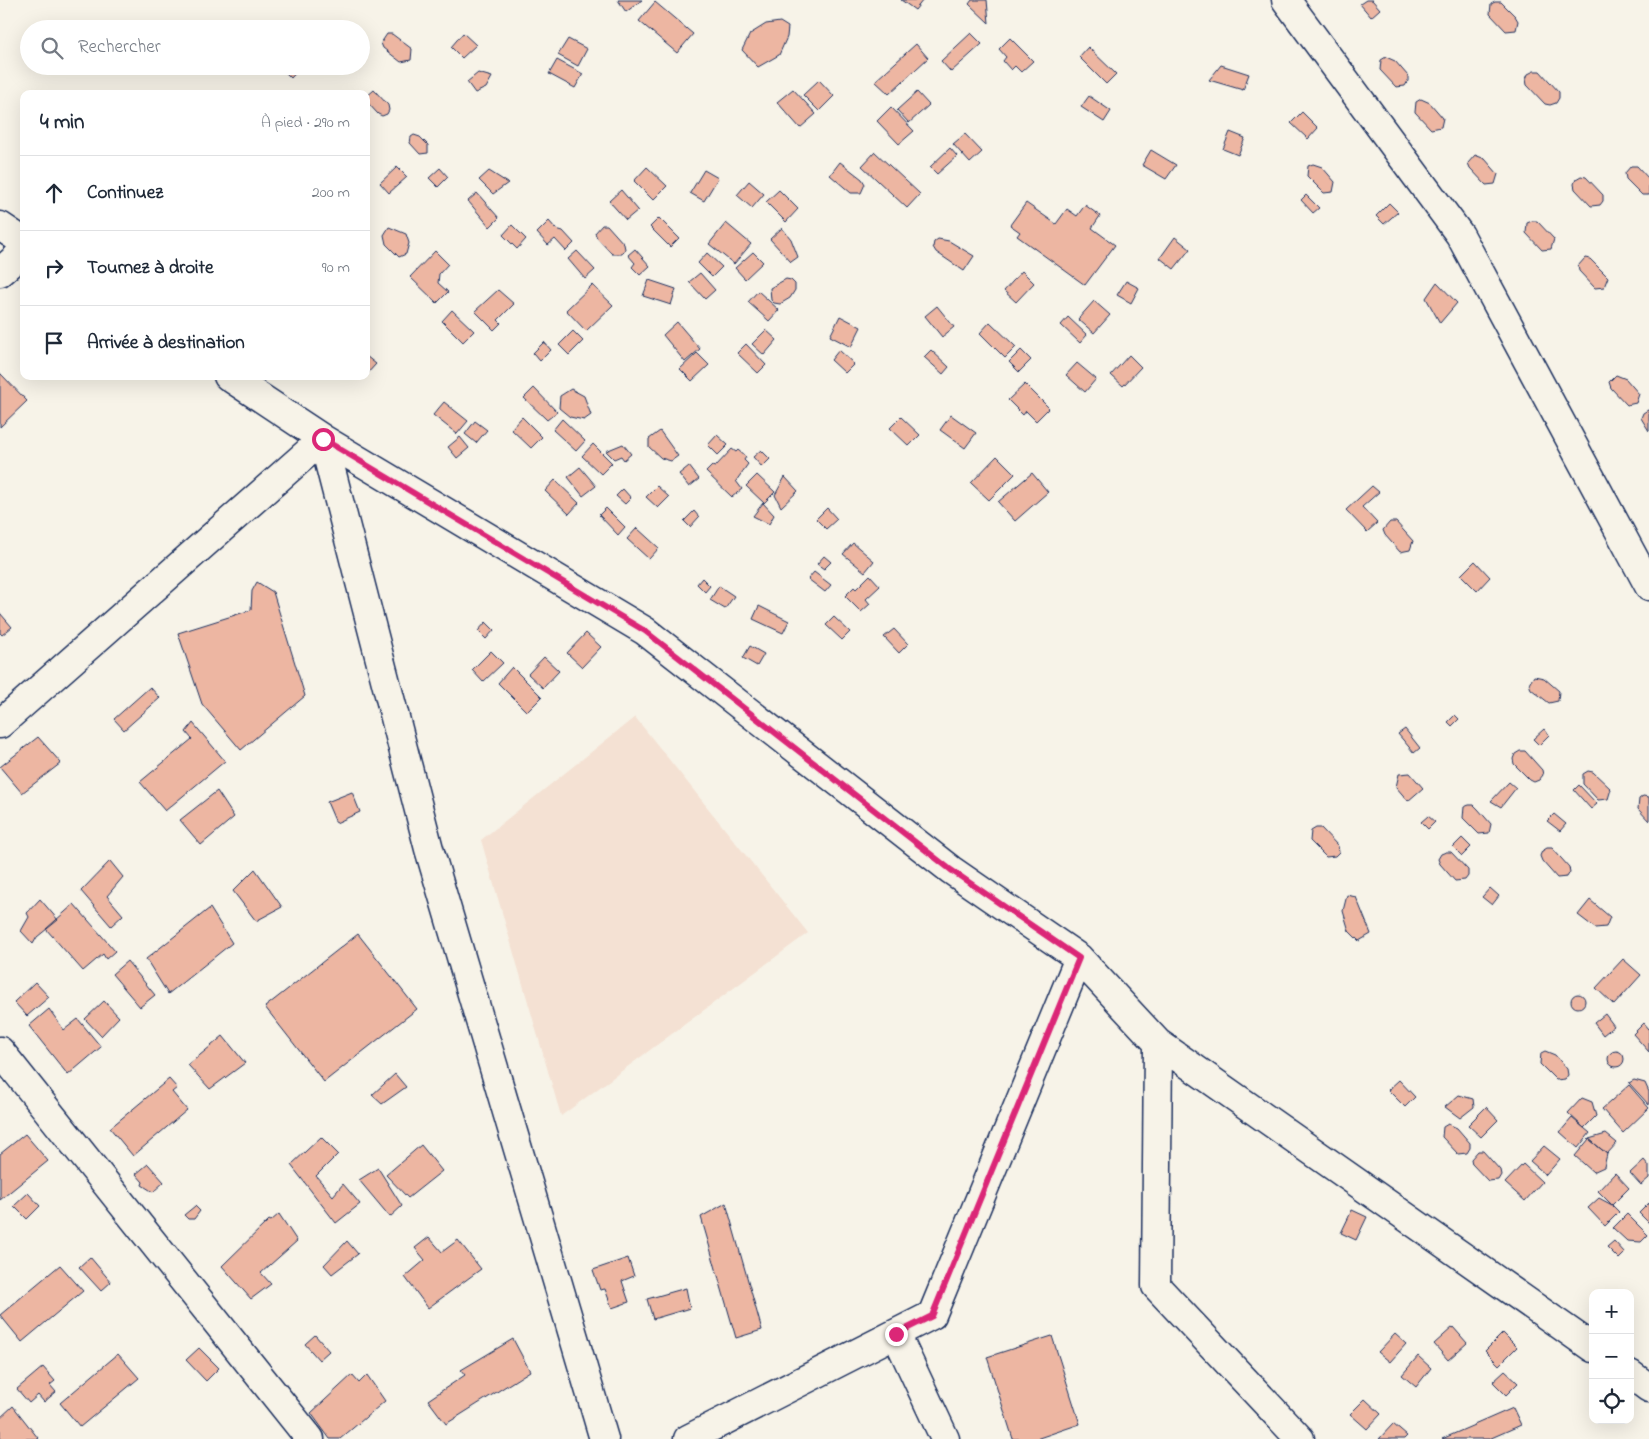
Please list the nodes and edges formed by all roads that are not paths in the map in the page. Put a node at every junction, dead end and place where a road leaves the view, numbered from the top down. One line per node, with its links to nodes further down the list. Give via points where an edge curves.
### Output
1 (1286, 0): 8 (street, via 1460,235)
2 (0, 226): 3 (street)
3 (20, 239)
4 (20, 254): 5 (street)
5 (0, 272)
6 (234, 380): 7 (street)
7 (323, 439): 9 (street); 10 (street, via 645,631 951,870); 18 (street, via 429,849)
8 (1649, 586)
9 (0, 724)
10 (1079, 958): 11 (street); 13 (street, via 932,1316)
11 (1158, 1043): 14 (street); 21 (street, via 1156,1286)
12 (0, 1051): 17 (street)
13 (896, 1334): 19 (street); 20 (street)
14 (1589, 1345)
15 (1634, 1377): 16 (street)
16 (1649, 1388)
17 (310, 1439)
18 (604, 1439)
19 (688, 1439)
20 (946, 1439)
21 (1300, 1439)

